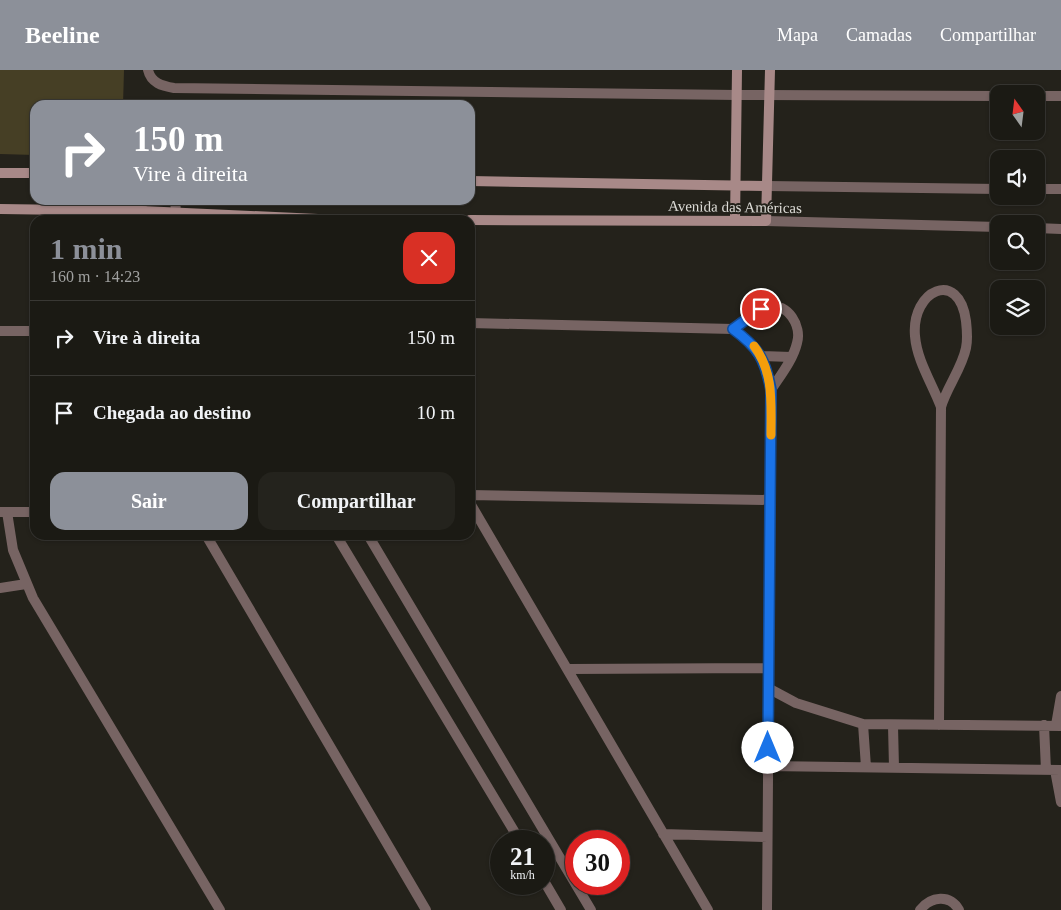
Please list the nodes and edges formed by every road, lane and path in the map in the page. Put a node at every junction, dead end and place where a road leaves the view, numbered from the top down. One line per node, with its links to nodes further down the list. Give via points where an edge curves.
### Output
1 (148, 70): 4 (street, via 150,78 157,84 174,88)
2 (737, 70): 4 (street)
3 (770, 70): 5 (street)
4 (737, 95): 5 (street); 12 (street)
5 (769, 95): 6 (street); 13 (street)
6 (990, 96)
7 (1045, 96): 8 (street)
8 (1061, 96)
9 (0, 173): 10 (street)
10 (30, 174)
11 (475, 181): 12 (street, Avenida das Américas)
12 (734, 185): 13 (street, Avenida das Américas); 21 (street)
13 (768, 186): 14 (street, Avenida das Américas); 22 (street)
14 (990, 188)
15 (1045, 189): 16 (street)
16 (1061, 189)
17 (141, 205): 18 (street); 19 (street)
18 (0, 209)
19 (175, 215)
20 (475, 220): 21 (street, Avenida das Américas)
21 (735, 222): 22 (street, Avenida das Américas)
22 (766, 222): 23 (street, Avenida das Américas)
23 (990, 227)
24 (1045, 228): 25 (street)
25 (1061, 228)
26 (475, 323): 27 (street)
27 (733, 329): 30 (street, via 750,341); 31 (street, via 761,309 769,306 784,309 794,318 798,335)
28 (0, 330): 29 (street)
29 (30, 331)
30 (762, 356): 31 (street); 32 (street)
31 (792, 357): 32 (street)
32 (771, 390): 35 (street)
33 (940, 407): 33 (street, via 967,340 963,304 948,291 932,293 925,298 915,321 919,355); 49 (street)
34 (475, 495): 35 (street)
35 (772, 500): 44 (street)
36 (475, 510): 45 (street)
37 (3, 512): 38 (street); 42 (street)
38 (30, 512)
39 (209, 540): 63 (street)
40 (339, 540): 58 (street)
41 (371, 540): 65 (street)
42 (26, 584): 43 (street); 62 (street)
43 (0, 588)
44 (768, 668): 45 (street); 46 (street)
45 (569, 669): 59 (street)
46 (768, 688): 48 (street, via 796,703); 53 (street)
47 (1061, 696): 52 (street)
48 (863, 724): 51 (street); 54 (street)
49 (939, 725): 50 (street); 51 (street)
50 (1044, 725): 52 (street); 56 (street)
51 (893, 726): 55 (street)
52 (1059, 726)
53 (768, 766): 54 (street); 60 (street)
54 (866, 767): 55 (street)
55 (894, 768): 56 (street)
56 (1054, 770): 57 (street)
57 (1061, 802)
58 (513, 830)
59 (663, 834): 60 (street); 66 (street)
60 (767, 837): 67 (street)
61 (553, 895): 64 (street)
62 (220, 910)
63 (426, 910)
64 (562, 910)
65 (591, 910)
66 (708, 910)
67 (767, 910)
68 (920, 910): 69 (street, via 930,900 944,898 951,900)
69 (959, 910)

